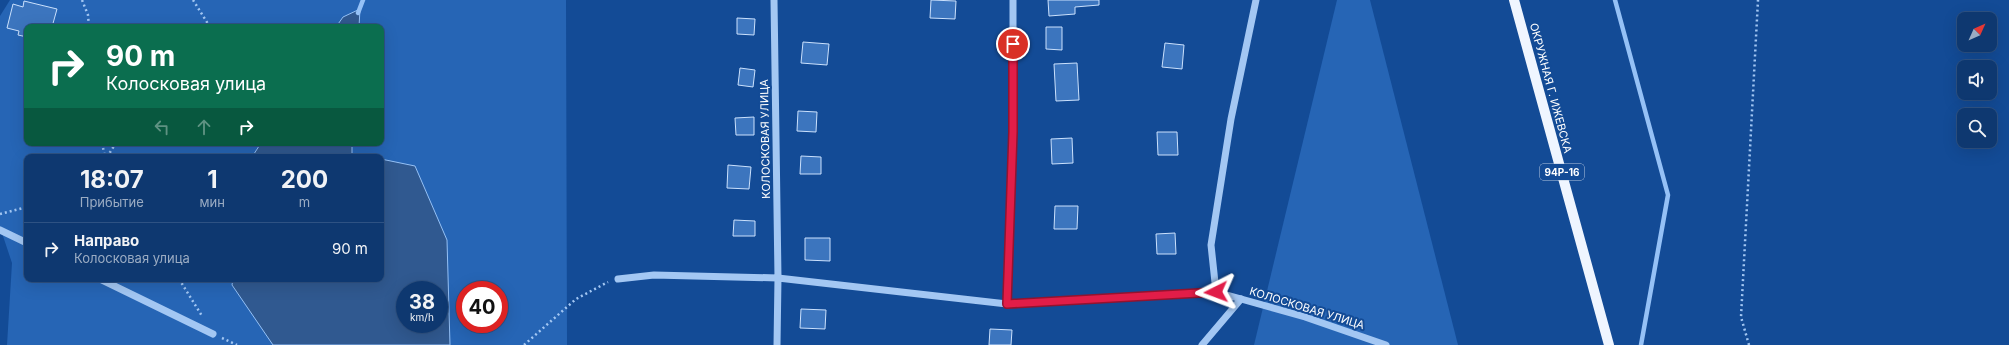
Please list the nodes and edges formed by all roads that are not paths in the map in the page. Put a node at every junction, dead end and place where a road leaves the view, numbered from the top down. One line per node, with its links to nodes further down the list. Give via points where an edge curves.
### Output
1 (774, 0): 8 (street, КОЛОСКОВАЯ УЛИЦА)
2 (1013, 0): 12 (street, via 1013,132)
3 (1256, 0): 10 (street, via 1231,119 1211,245)
4 (1514, 0): 17 (main road, ОКРУЖНАЯ Г. ИЖЕВСКА / 94Р-16)
5 (0, 230): 6 (street)
6 (24, 242)
7 (618, 278): 8 (street, via 654,275)
8 (778, 278): 12 (street, КОЛОСКОВАЯ УЛИЦА); 14 (street, КОЛОСКОВАЯ УЛИЦА)
9 (106, 282): 13 (street)
10 (1216, 292): 11 (street, КОЛОСКОВАЯ УЛИЦА); 12 (street, КОЛОСКОВАЯ УЛИЦА)
11 (1241, 299): 15 (street); 16 (street, КОЛОСКОВАЯ УЛИЦА, via 1305,317)
12 (1007, 304)
13 (213, 334)
14 (777, 345)
15 (1202, 345)
16 (1386, 345)
17 (1609, 345)

